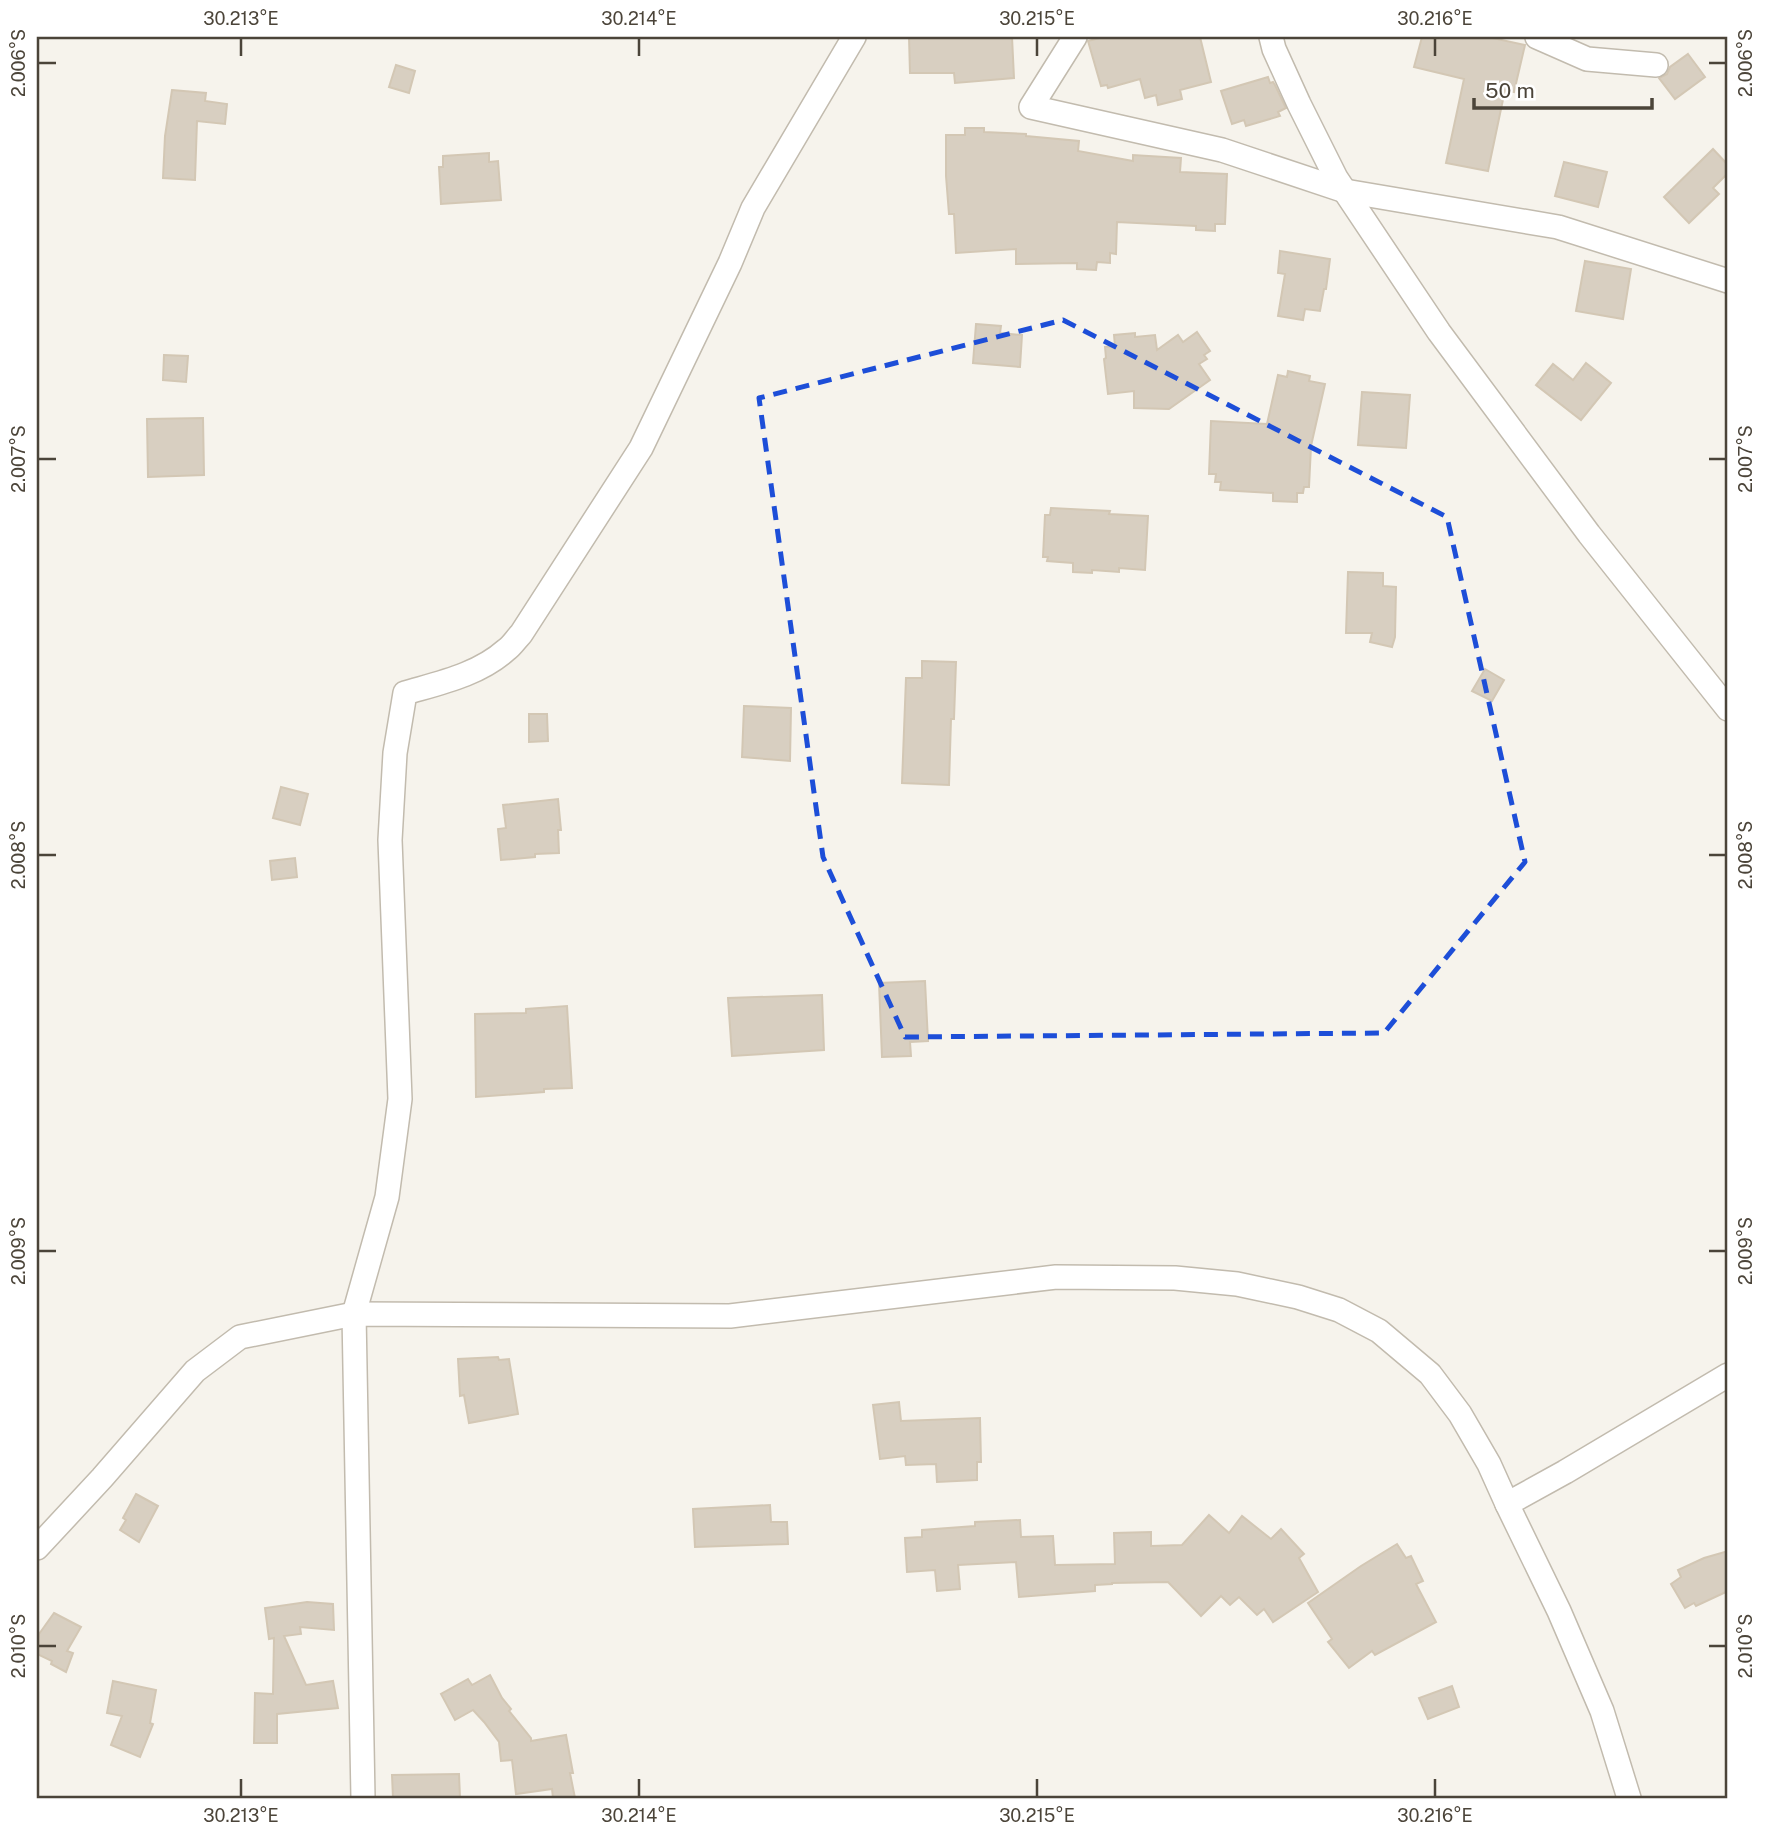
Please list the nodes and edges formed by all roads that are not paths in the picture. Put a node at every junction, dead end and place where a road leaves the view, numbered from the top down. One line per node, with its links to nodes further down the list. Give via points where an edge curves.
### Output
1 (854, 37): 9 (street, via 753,208 641,448 521,634 499,656 459,677 405,693 395,753 390,839 400,1099 387,1197)
2 (1075, 37): 6 (street, via 1031,107 1222,150)
3 (1270, 37): 6 (street)
4 (1537, 37): 5 (street, via 1587,59)
5 (1656, 65)
6 (1345, 191): 7 (street, via 1558,227); 8 (street, via 1456,355 1589,534)
7 (1728, 281)
8 (1728, 709)
9 (354, 1314): 11 (street, via 730,1316 1056,1277 1175,1278 1237,1284 1339,1310 1379,1331 1430,1374 1460,1414); 12 (street, via 240,1337 217,1353 195,1371); 13 (street)
10 (1728, 1375): 11 (street)
11 (1507, 1504): 14 (street, via 1602,1711)
12 (37, 1548)
13 (363, 1798)
14 (1629, 1798)

